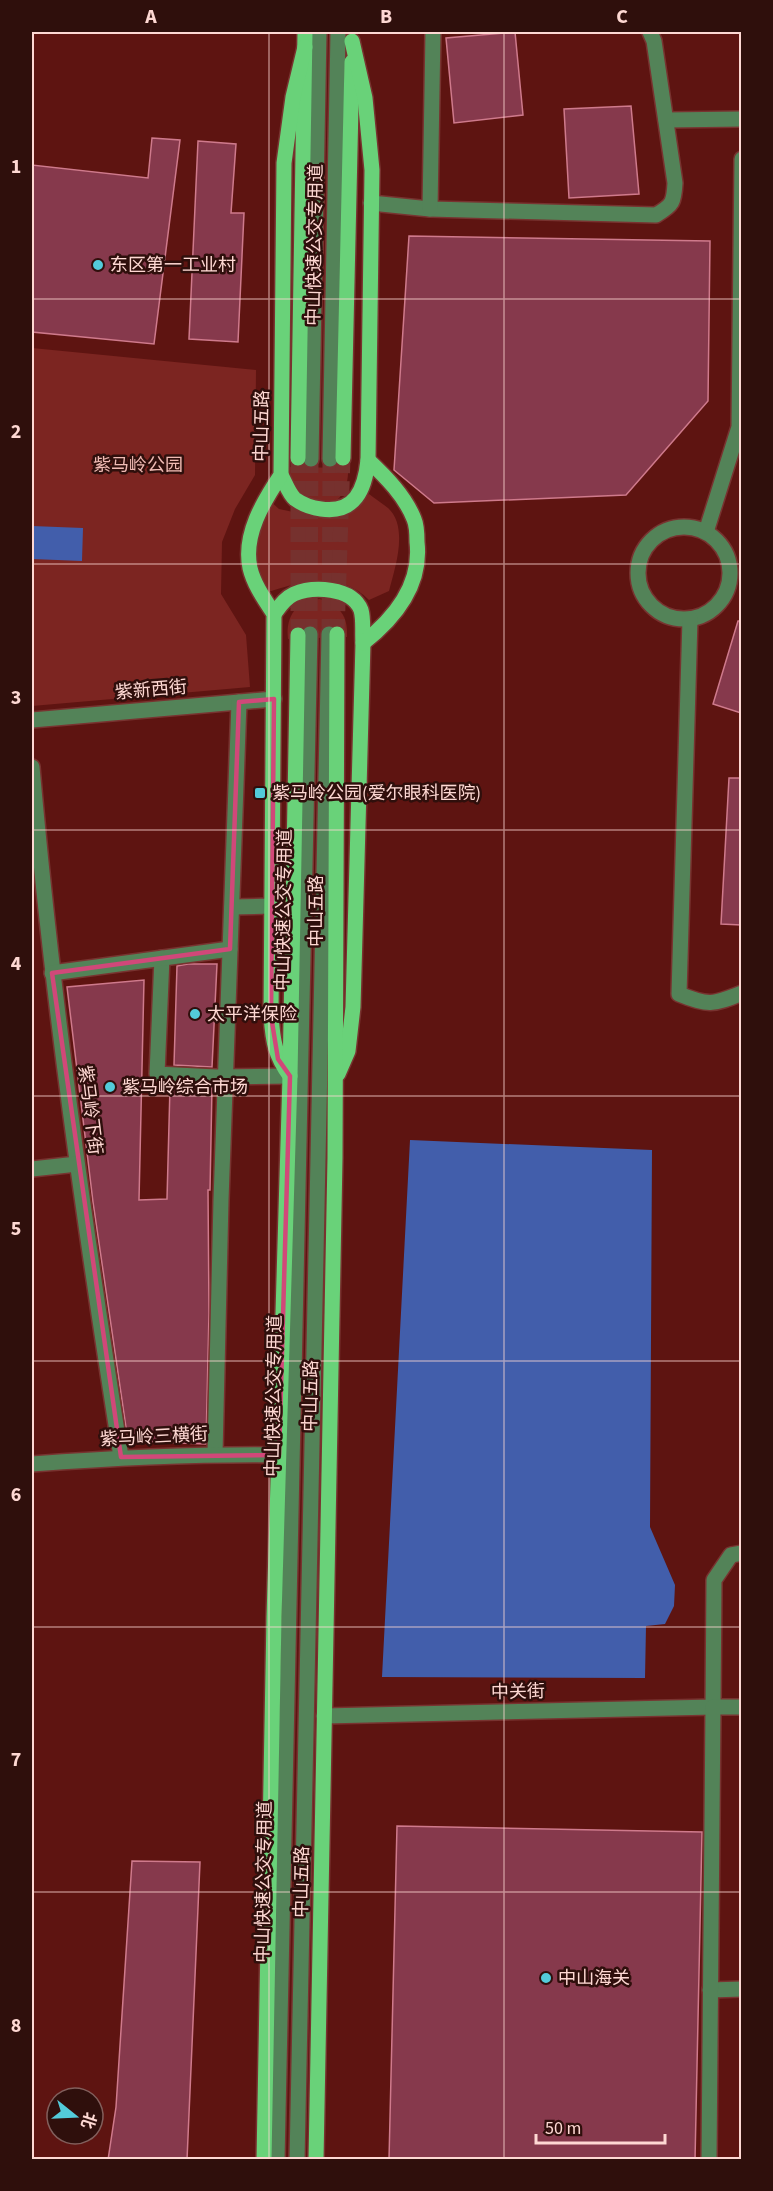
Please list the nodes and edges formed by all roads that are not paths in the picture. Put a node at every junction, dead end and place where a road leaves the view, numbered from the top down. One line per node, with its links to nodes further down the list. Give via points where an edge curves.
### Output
1 (319, 32): 13 (street, 中山快速公交专用道)
2 (338, 32): 12 (street, 中山快速公交专用道)
3 (433, 32): 11 (street)
4 (650, 32): 8 (street)
5 (352, 36): 10 (main road, via 370,133); 12 (main road)
6 (305, 39): 13 (main road, 中山五路); 15 (main road, 中山五路, via 284,163)
7 (741, 119): 8 (street)
8 (666, 120): 11 (street, via 674,197 670,207 656,214)
9 (741, 159): 16 (street, via 739,428)
10 (371, 203): 11 (street); 14 (main road)
11 (430, 209)
12 (337, 458)
13 (305, 459)
14 (368, 460): 15 (main road, via 359,494 349,504 331,510 313,508 294,499); 21 (main road, via 400,494 415,520 419,554 413,583 403,604 383,628)
15 (281, 476): 17 (main road, 中山五路, via 254,524 249,545 250,568)
16 (706, 532): 18 (street, via 722,546 729,561 730,577 717,606); 18 (street, via 681,526 665,530 653,538 639,564 638,578 650,604 661,613)
17 (274, 614): 21 (main road, via 295,594 333,590 350,597 361,610); 22 (main road)
18 (690, 619): 31 (street, via 679,994 702,1003 721,1002)
19 (304, 634): 32 (main road, 中山五路); 47 (street, 中山快速公交专用道)
20 (333, 634): 33 (main road, 中山五路); 48 (street)
21 (363, 643): 33 (main road, via 353,1007 348,1051)
22 (274, 699): 23 (street, 紫新西街); 26 (main road)
23 (239, 702): 24 (street, 紫新西街); 27 (street)
24 (32, 720)
25 (32, 767): 30 (street, 紫马岭下街)
26 (271, 906): 27 (street); 32 (main road, via 273,1042 278,1059)
27 (232, 907): 28 (street)
28 (230, 949): 29 (street); 36 (street)
29 (162, 958): 30 (street); 32 (street, via 157,1074)
30 (52, 973): 34 (street, 紫马岭下街)
31 (741, 993)
32 (290, 1076): 37 (main road, 中山五路)
33 (335, 1079): 43 (main road, 中山五路)
34 (77, 1164): 35 (street); 38 (street, 紫马岭下街)
35 (32, 1169)
36 (215, 1454): 37 (street, 紫马岭三横街); 38 (street, 紫马岭三横街)
37 (279, 1455): 46 (main road, 中山五路)
38 (121, 1457): 39 (street, 紫马岭三横街)
39 (32, 1464)
40 (741, 1553): 41 (street, via 731,1555 714,1580)
41 (712, 1707): 42 (street, 中关街); 43 (street, 中关街); 45 (street)
42 (741, 1707)
43 (324, 1716): 49 (main road, 中山五路)
44 (741, 1989): 45 (street)
45 (710, 1990): 50 (street)
46 (264, 2160)
47 (277, 2160)
48 (297, 2160)
49 (316, 2160)
50 (709, 2160)

